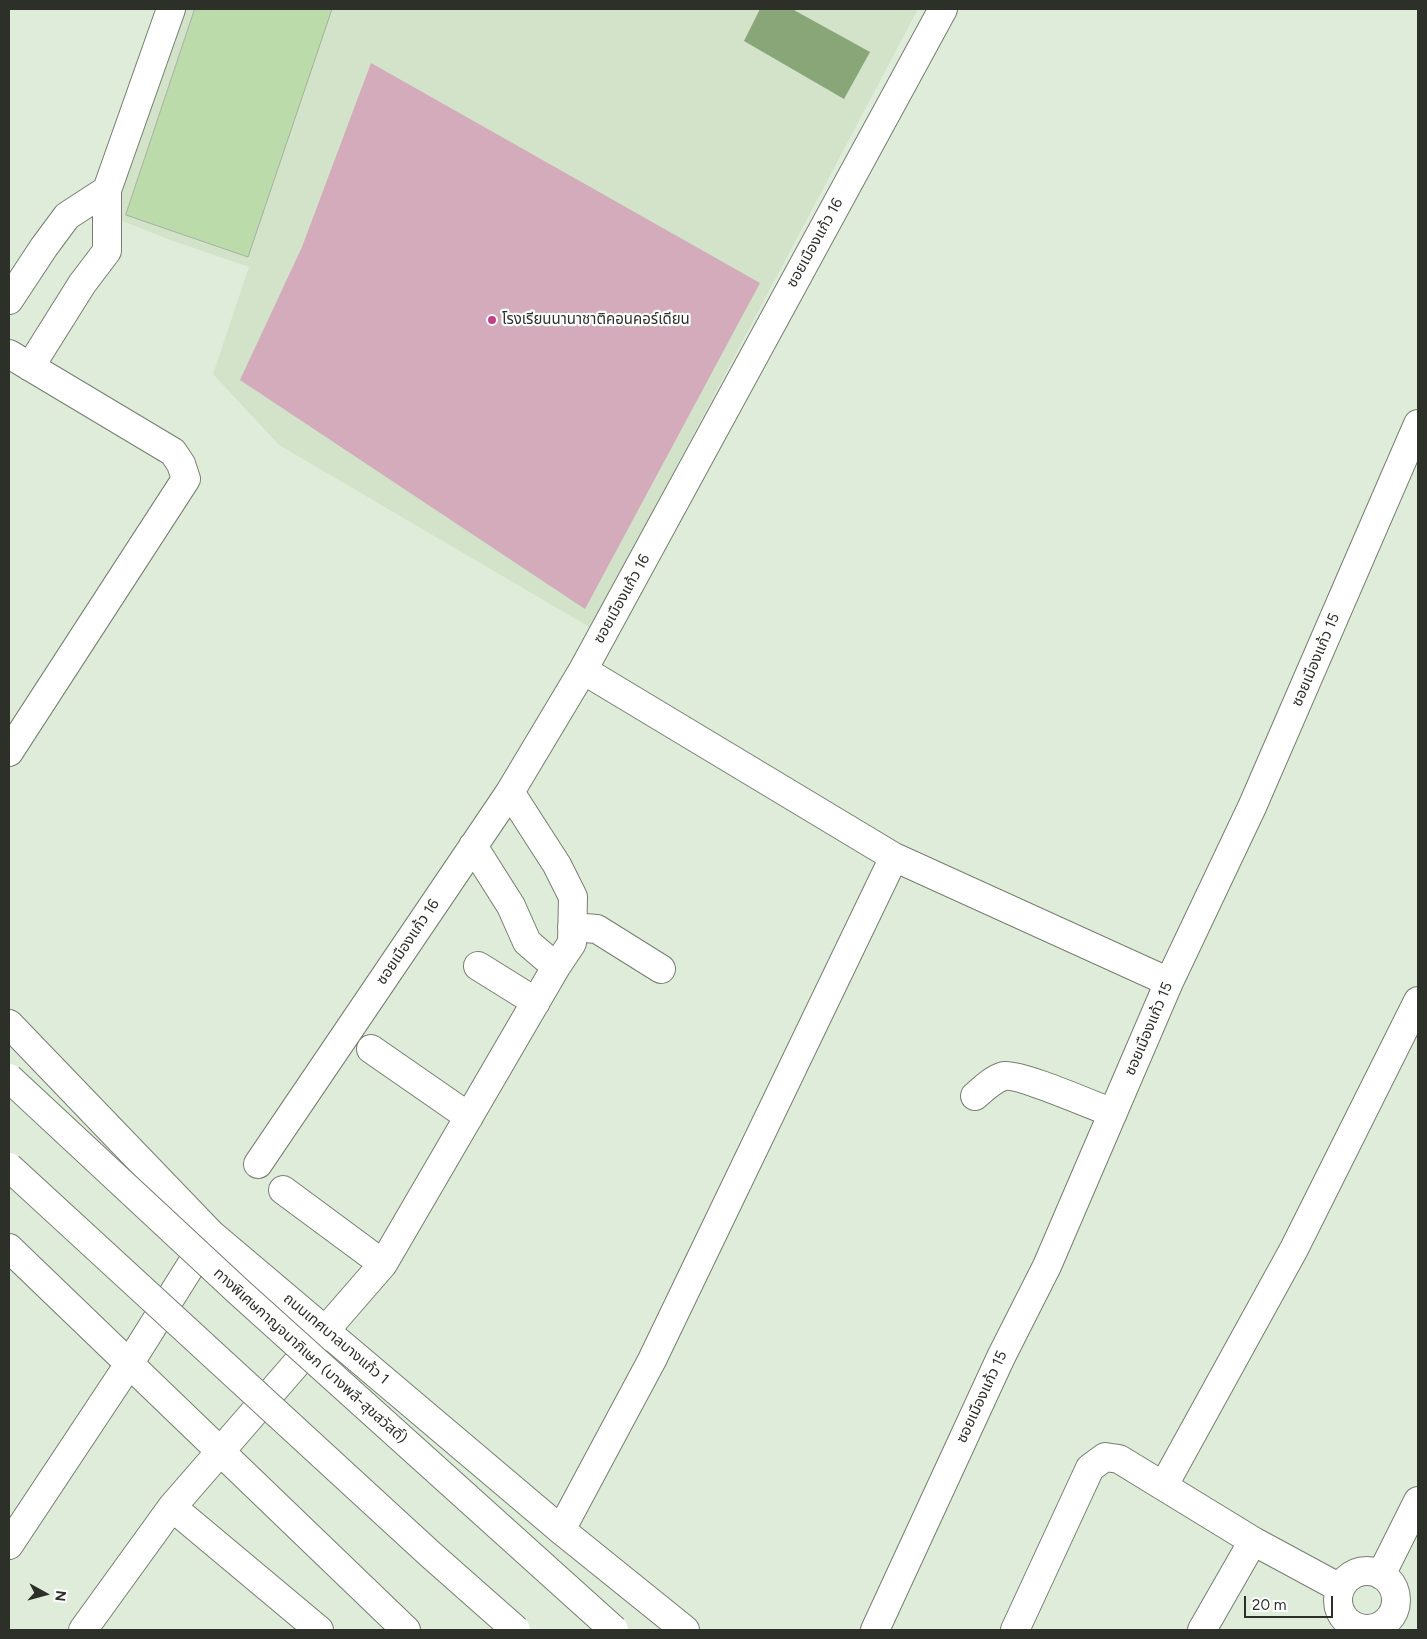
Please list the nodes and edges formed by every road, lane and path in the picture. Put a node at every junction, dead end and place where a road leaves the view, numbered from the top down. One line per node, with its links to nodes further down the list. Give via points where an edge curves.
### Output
1 (171, 9): 3 (main road)
2 (943, 9): 7 (main road, ซอยเมืองแก้ว 16)
3 (107, 190): 4 (main road, via 67,216); 5 (main road, via 107,251 82,284)
4 (9, 300)
5 (14, 358): 8 (main road, via 173,452 186,479)
6 (1418, 424): 16 (main road, ซอยเมืองแก้ว 15, via 1252,806)
7 (583, 670): 9 (main road, ซอยเมืองแก้ว 16); 11 (main road)
8 (9, 752)
9 (510, 792): 10 (main road, ซอยเมืองแก้ว 16); 12 (main road, via 557,865 573,897)
10 (473, 846): 14 (main road, via 511,906 527,942); 25 (main road, ซอยเมืองแก้ว 16)
11 (894, 857): 16 (main road); 37 (main road, via 652,1360)
12 (572, 927): 14 (main road, via 572,943); 15 (main road, via 598,929)
13 (478, 966): 18 (main road)
14 (556, 967): 18 (main road)
15 (661, 969)
16 (1170, 982): 23 (main road, ซอยเมืองแก้ว 15)
17 (1418, 1001): 34 (main road, via 1294,1249)
18 (536, 1002): 24 (main road)
19 (9, 1024): 28 (main road, ถนนเทศบาลบางแก้ว 1)
20 (371, 1049): 24 (main road)
21 (9, 1078): 47 (main road, ทางพิเศษกาญจนาภิเษก (บางพลี-สุขสวัสดิ์), bridge)
22 (975, 1096): 23 (main road, via 1005,1076 1026,1079)
23 (1113, 1113): 49 (main road, ซอยเมืองแก้ว 15, via 1047,1266 1001,1357)
24 (469, 1117): 30 (main road)
25 (258, 1164)
26 (9, 1167): 46 (main road, bridge)
27 (283, 1190): 30 (main road)
28 (211, 1234): 31 (main road, ถนนเทศบาลบางแก้ว 1); 32 (main road)
29 (9, 1248): 32 (main road)
30 (383, 1264): 31 (main road)
31 (326, 1331): 33 (main road); 37 (main road, ถนนเทศบาลบางแก้ว 1)
32 (129, 1364): 33 (main road); 39 (main road)
33 (220, 1452): 36 (main road); 45 (main road)
34 (1164, 1485): 38 (main road); 50 (main road, via 1119,1459 1105,1457 1090,1468)
35 (1418, 1501): 40 (main road)
36 (172, 1507): 43 (main road); 44 (main road)
37 (561, 1530): 48 (main road, ถนนเทศบาลบางแก้ว 1)
38 (1253, 1541): 41 (main road); 51 (main road)
39 (9, 1545)
40 (1381, 1575): 41 (main road, via 1370,1571 1357,1573); 42 (main road, via 1391,1584 1396,1596 1394,1609)
41 (1340, 1588): 42 (main road, via 1338,1602 1341,1615 1350,1625 1363,1630)
42 (1399, 1628)
43 (83, 1630)
44 (318, 1630)
45 (406, 1630)
46 (516, 1630)
47 (614, 1630)
48 (685, 1630)
49 (875, 1630)
50 (1015, 1630)
51 (1202, 1630)

